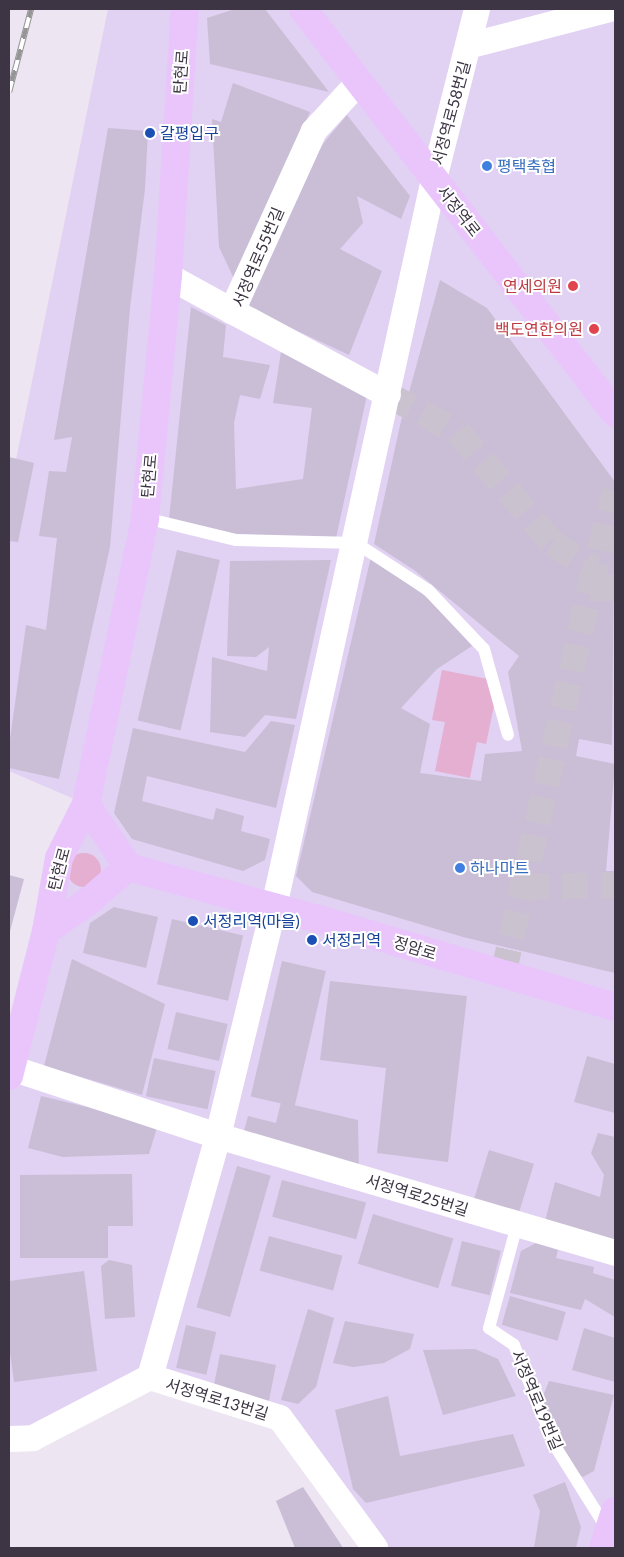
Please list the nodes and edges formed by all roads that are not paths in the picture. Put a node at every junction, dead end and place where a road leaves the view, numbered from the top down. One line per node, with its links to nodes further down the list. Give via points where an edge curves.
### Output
1 (185, 9): 8 (street, 탄현로)
2 (303, 9): 6 (street, 서정역로)
3 (476, 9): 5 (street, 서정역로58번길)
4 (610, 9): 5 (street, 서정역로58번길)
5 (468, 46): 7 (street, 서정역로58번길)
6 (359, 82): 7 (street, 서정역로); 9 (street, 서정역로55번길, via 314,131)
7 (434, 179): 10 (street, 서정역로58번길); 11 (street, 서정역로)
8 (168, 276): 9 (street); 12 (street, 탄현로)
9 (232, 311): 10 (street, 서정역로55번길)
10 (388, 395): 13 (street, 서정역로58번길)
11 (615, 413)
12 (145, 518): 13 (lane, via 236,540); 15 (street, 탄현로)
13 (356, 543): 14 (lane, via 428,590 484,649); 19 (street, 서정역로58번길)
14 (508, 735)
15 (86, 804): 16 (street); 17 (street, 탄현로, via 65,844)
16 (128, 867): 18 (street, 탄현로); 19 (street, 정암로)
17 (53, 885): 18 (street, via 70,896); 20 (street, 탄현로)
18 (90, 900): 20 (street, 탄현로)
19 (274, 907): 21 (street, 정암로); 23 (street)
20 (46, 931): 22 (street, 탄현로)
21 (615, 1007)
22 (10, 1072): 23 (street, 서정역로25번길)
23 (218, 1136): 24 (street, 서정역로25번길); 26 (street)
24 (517, 1226): 25 (street, 서정역로25번길); 28 (lane, 서정역로19번길, via 488,1328 514,1344 555,1446)
25 (615, 1253)
26 (150, 1377): 27 (street, 서정역로13번길, via 33,1438); 29 (street, 서정역로13번길, via 280,1418)
27 (9, 1439)
28 (609, 1530)
29 (375, 1548)

